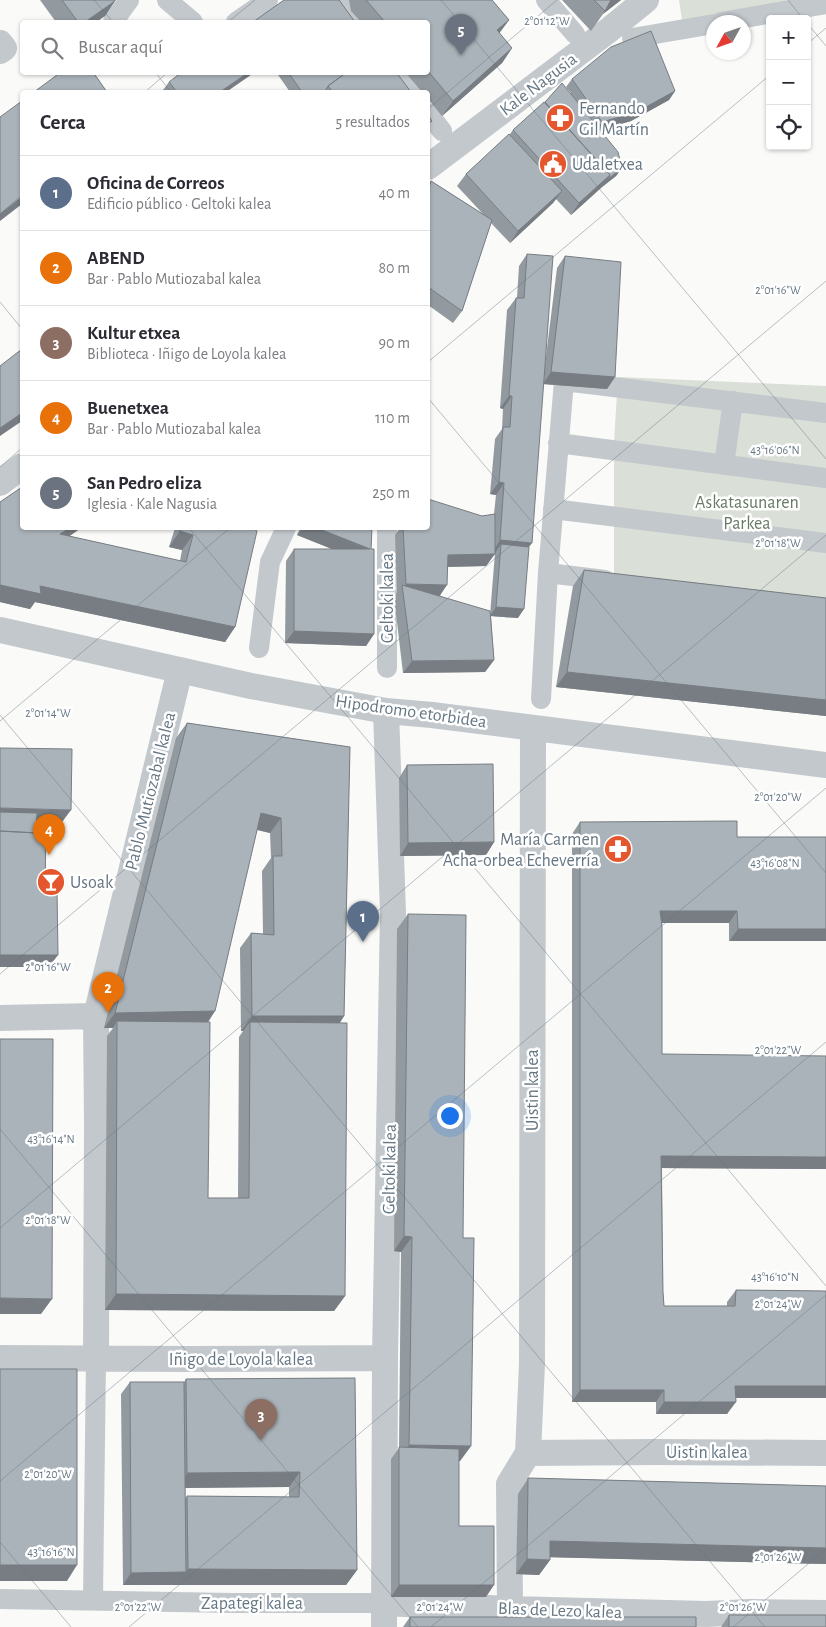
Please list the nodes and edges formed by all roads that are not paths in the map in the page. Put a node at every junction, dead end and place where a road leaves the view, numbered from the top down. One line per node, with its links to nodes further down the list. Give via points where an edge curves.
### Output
1 (129, 0): 9 (street)
2 (167, 0): 10 (street)
3 (268, 0): 11 (street)
4 (338, 0): 12 (street)
5 (546, 0): 14 (street)
6 (646, 0): 22 (street, Kale Nagusia)
7 (826, 4): 8 (street)
8 (751, 17)
9 (114, 20)
10 (191, 20)
11 (239, 20)
12 (354, 20)
13 (706, 25): 15 (street)
14 (575, 34)
15 (632, 38)
16 (0, 43): 17 (street, via 4,48)
17 (0, 51)
18 (398, 75): 19 (street)
19 (410, 90)
20 (430, 116): 21 (street)
21 (442, 131)
22 (430, 165)
23 (733, 401): 24 (street); 25 (street, via 564,381); 26 (street)
24 (826, 412)
25 (558, 443): 26 (street); 30 (street)
26 (724, 465): 28 (street)
27 (20, 468): 29 (street)
28 (826, 478)
29 (0, 483)
30 (553, 509): 33 (street); 34 (street)
31 (285, 530): 37 (street, via 270,562)
32 (388, 530): 38 (street, Geltoki kalea)
33 (826, 543)
34 (548, 573): 35 (street); 40 (street)
35 (618, 581)
36 (0, 630): 39 (street, Hipodromo etorbidea)
37 (259, 648)
38 (386, 668)
39 (180, 670): 41 (street, Hipodromo etorbidea); 44 (street, Pablo Mutiozabal kalea)
40 (541, 699)
41 (386, 710): 42 (street, Hipodromo etorbidea); 47 (street, Geltoki kalea, via 393,913)
42 (533, 728): 43 (street, Hipodromo etorbidea); 49 (street, Uistin kalea, via 533,1220)
43 (826, 765)
44 (96, 1016): 45 (street); 48 (street, Pablo Mutiozabal kalea)
45 (0, 1018)
46 (0, 1358): 48 (street, Iñigo de Loyola kalea)
47 (385, 1358): 48 (street, Iñigo de Loyola kalea); 55 (street, Geltoki kalea)
48 (96, 1359): 52 (street)
49 (528, 1453): 50 (street, Uistin kalea); 53 (street, Uistin kalea, via 509,1484)
50 (826, 1453)
51 (0, 1599): 52 (street, Zapategi kalea)
52 (93, 1600): 55 (street, Zapategi kalea, via 233,1603)
53 (510, 1609): 55 (street, Blas de Lezo kalea); 56 (street, Blas de Lezo kalea)
54 (826, 1613): 56 (street, Blas de Lezo kalea, via 750,1612)
55 (384, 1615)
56 (706, 1620)

